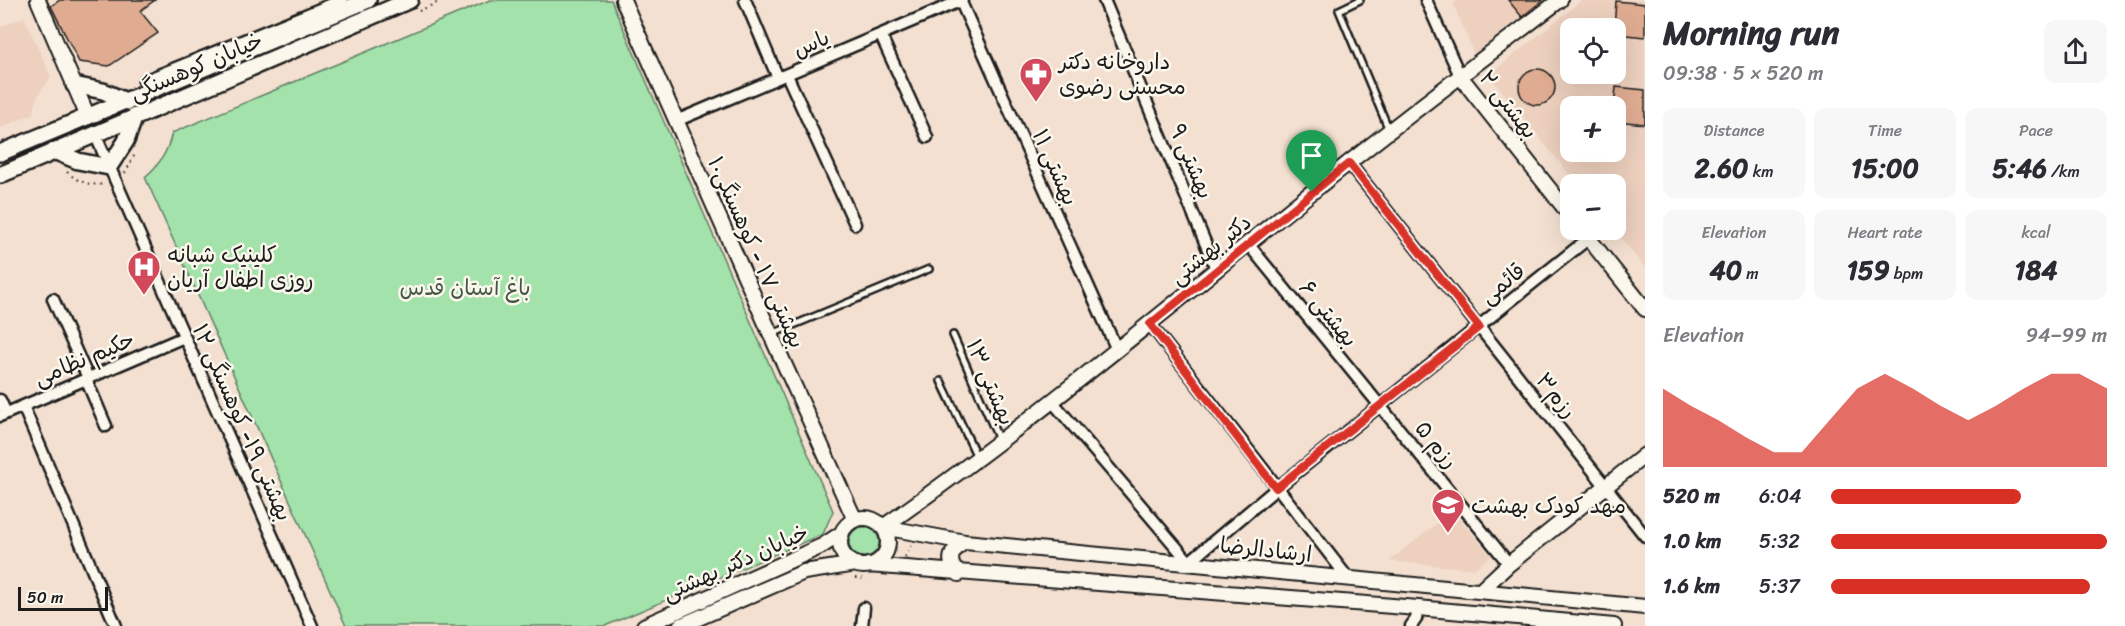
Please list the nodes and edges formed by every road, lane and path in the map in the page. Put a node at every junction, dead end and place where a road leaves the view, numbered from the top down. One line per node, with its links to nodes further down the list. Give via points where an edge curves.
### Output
1 (38, 0): 19 (street)
2 (310, 0): 14 (street)
3 (342, 0): 14 (street)
4 (368, 0): 14 (main road, خیابان کوهسنگی)
5 (443, 0): 13 (path)
6 (623, 0): 23 (street, بهشتی ۱۷ - کوهسنگی۱۰)
7 (745, 0): 16 (street)
8 (961, 0): 15 (street, یاس); 49 (street, بهشتی ۱۱)
9 (1104, 0): 41 (street, بهشتی ۹)
10 (1360, 0): 24 (lane, via 1339,10)
11 (1426, 0): 17 (street)
12 (1560, 0): 17 (street, دکتر بهشتی)
13 (411, 7): 22 (main road, خیابان کوهسنگی)
14 (321, 14): 18 (street); 20 (main road, خیابان کوهسنگی)
15 (881, 36): 16 (street, یاس); 26 (street)
16 (783, 76): 23 (street, یاس); 36 (street)
17 (1460, 76): 24 (street, دکتر بهشتی); 35 (street, بهشتی ۲)
18 (144, 81)
19 (74, 85): 20 (main road); 21 (street)
20 (128, 102): 21 (main road, خیابان کوهسنگی)
21 (88, 117): 25 (main road); 29 (main road, خیابان کوهسنگی)
22 (135, 117): 25 (main road, خیابان کوهسنگی); 31 (main road, via 126,141)
23 (676, 121): 46 (street, بهشتی ۱۷ - کوهسنگی۱۰)
24 (1389, 131): 30 (street, دکتر بهشتی)
25 (95, 134): 28 (main road, خیابان کوهسنگی); 31 (street, بهشتی ۱۹- کوهسنگی ۱۲)
26 (927, 137)
27 (138, 145): 34 (path, via 134,159)
28 (54, 151): 31 (main road); 33 (main road, خیابان کوهسنگی)
29 (0, 153)
30 (1349, 163): 39 (street, دکتر بهشتی); 45 (street, رزم۳)
31 (109, 167): 34 (street, بهشتی ۱۹- کوهسنگی ۱۲)
32 (66, 171): 34 (path, via 93,185)
33 (0, 175)
34 (116, 183): 48 (street, بهشتی ۱۹- کوهسنگی ۱۲)
35 (1560, 202)
36 (855, 224)
37 (1578, 240): 45 (street, قائمی)
38 (1590, 240): 43 (street)
39 (1249, 245): 41 (street, دکتر بهشتی); 54 (street, بهشتی ۶)
40 (929, 268): 46 (lane)
41 (1217, 271): 44 (street, دکتر بهشتی)
42 (52, 299): 50 (street)
43 (1645, 309)
44 (1150, 324): 49 (street, دکتر بهشتی); 62 (street)
45 (1479, 327): 54 (street, قائمی); 61 (street, رزم۳)
46 (771, 335): 63 (street, بهشتی ۱۷ - کوهسنگی۱۰)
47 (953, 335): 58 (lane, بهشتی ۱۳)
48 (184, 337): 50 (street, حکیم نظامی); 78 (street, بهشتی ۱۹- کوهسنگی ۱۲)
49 (1117, 350): 53 (street, دکتر بهشتی)
50 (87, 379): 55 (street, حکیم نظامی); 57 (street)
51 (941, 381): 60 (lane)
52 (0, 400): 56 (street)
53 (1052, 401): 58 (street, دکتر بهشتی); 68 (street)
54 (1380, 405): 62 (street, قائمی); 69 (street, رزم ۵)
55 (23, 406): 56 (street, حکیم نظامی); 77 (street)
56 (3, 415)
57 (106, 426)
58 (999, 442): 60 (street, دکتر بهشتی)
59 (1645, 455): 61 (street)
60 (978, 458): 64 (street, دکتر بهشتی)
61 (1605, 487): 66 (street, رزم۳); 69 (street)
62 (1276, 488): 68 (street, قائمی); 72 (street)
63 (855, 520): 64 (street, via 867,518); 65 (street)
64 (883, 527): 67 (street, ارشادالرضا); 70 (street, via 888,539 886,551 879,561)
65 (843, 533): 70 (street, via 843,551); 79 (street, خیابان دکتر بهشتی)
66 (1645, 536)
67 (965, 542): 68 (street, ارشادالرضا); 71 (street, via 957,546 950,561)
68 (1189, 562): 72 (street, ارشادالرضا)
69 (1509, 564): 73 (street)
70 (862, 565): 71 (street, ارشادالرضا); 80 (street, خیابان دکتر بهشتی, via 804,572)
71 (958, 574): 76 (street, ارشادالرضا)
72 (1348, 578): 73 (street, ارشادالرضا)
73 (1480, 591): 74 (street, ارشادالرضا)
74 (1645, 607)
75 (864, 608): 81 (street)
76 (1418, 608): 82 (street); 83 (street, ارشادالرضا)
77 (116, 626)
78 (312, 626)
79 (644, 626)
80 (680, 626)
81 (862, 626)
82 (1411, 626)
83 (1614, 626)

